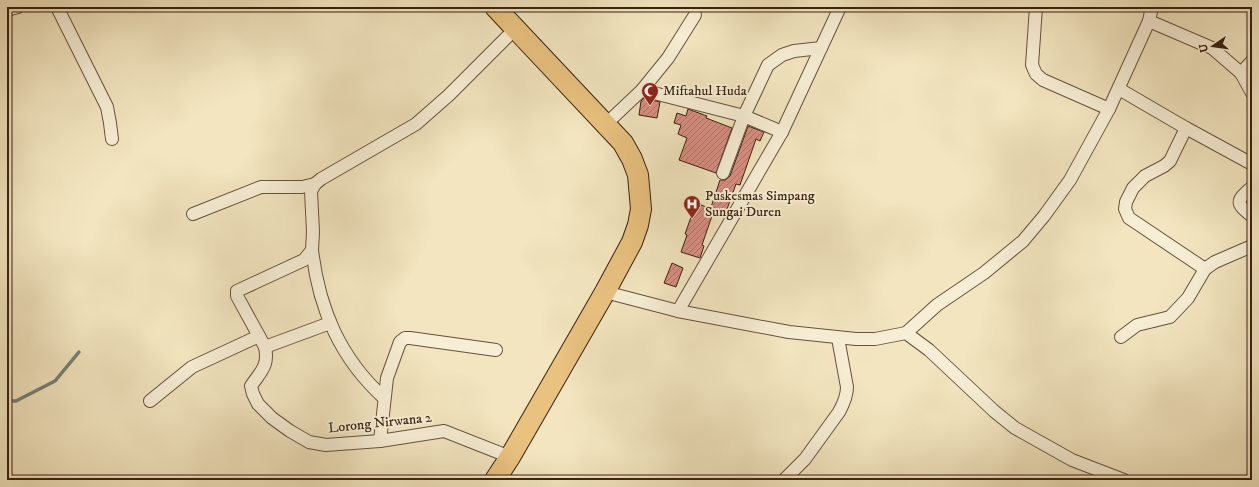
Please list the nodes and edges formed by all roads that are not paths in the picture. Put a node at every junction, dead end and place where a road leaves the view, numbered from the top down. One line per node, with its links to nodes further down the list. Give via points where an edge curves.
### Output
1 (18, 7): 7 (street)
2 (56, 7): 22 (street, via 107,108)
3 (495, 7): 10 (highway)
4 (840, 7): 11 (street)
5 (1036, 7): 17 (street, via 1032,65 1036,74 1043,80)
6 (1152, 7): 9 (street)
7 (7, 10)
8 (695, 15): 15 (street, via 668,58)
9 (1149, 21): 13 (street, via 1212,48); 14 (street)
10 (516, 28): 19 (highway); 25 (street, via 416,124)
11 (821, 48): 18 (street, via 794,51 774,60 768,66); 21 (street)
12 (1252, 61): 13 (street)
13 (1241, 72): 16 (street)
14 (1119, 89): 17 (street); 20 (street)
15 (642, 90): 18 (street); 19 (street)
16 (1252, 93)
17 (1109, 109): 35 (street, via 1070,180 1023,241 984,273 937,305)
18 (744, 116): 21 (street); 24 (street)
19 (606, 124): 32 (highway, via 623,143 632,159 638,175 641,209 632,242)
20 (1186, 128): 23 (street); 31 (street, via 1170,161 1145,176 1134,188 1125,209 1129,218)
21 (782, 132): 33 (street)
22 (112, 139)
23 (1252, 164)
24 (723, 174)
25 (315, 184): 27 (street, via 302,187 261,187); 30 (street, via 311,192)
26 (1252, 187): 28 (street, via 1239,202 1240,207)
27 (193, 214)
28 (1252, 216)
29 (1252, 246): 31 (street)
30 (312, 250): 34 (street, via 322,303); 36 (street, via 304,260 237,291 240,305)
31 (1205, 269): 37 (street, via 1188,298 1170,316 1137,325)
32 (605, 292): 33 (street); 44 (highway)
33 (678, 311): 38 (street, via 788,332)
34 (330, 323): 39 (street); 41 (street, via 333,332 368,384)
35 (906, 333): 38 (street, via 875,339); 47 (street, via 929,350 1015,428 1072,460)
36 (259, 336): 39 (street); 42 (street, via 192,367)
37 (1121, 337)
38 (838, 338): 46 (street, via 847,387 844,403 804,458)
39 (265, 347): 43 (street, Lorong Nirwana 2, via 266,364 251,386 253,394 258,404 290,432 309,442 326,445)
40 (496, 350): 41 (street, via 405,338 400,342 387,378)
41 (384, 398): 43 (street)
42 (150, 401)
43 (380, 442): 44 (street, Lorong Nirwana 2, via 444,431)
44 (510, 457): 45 (highway)
45 (495, 480)
46 (784, 480)
47 (1124, 480)

